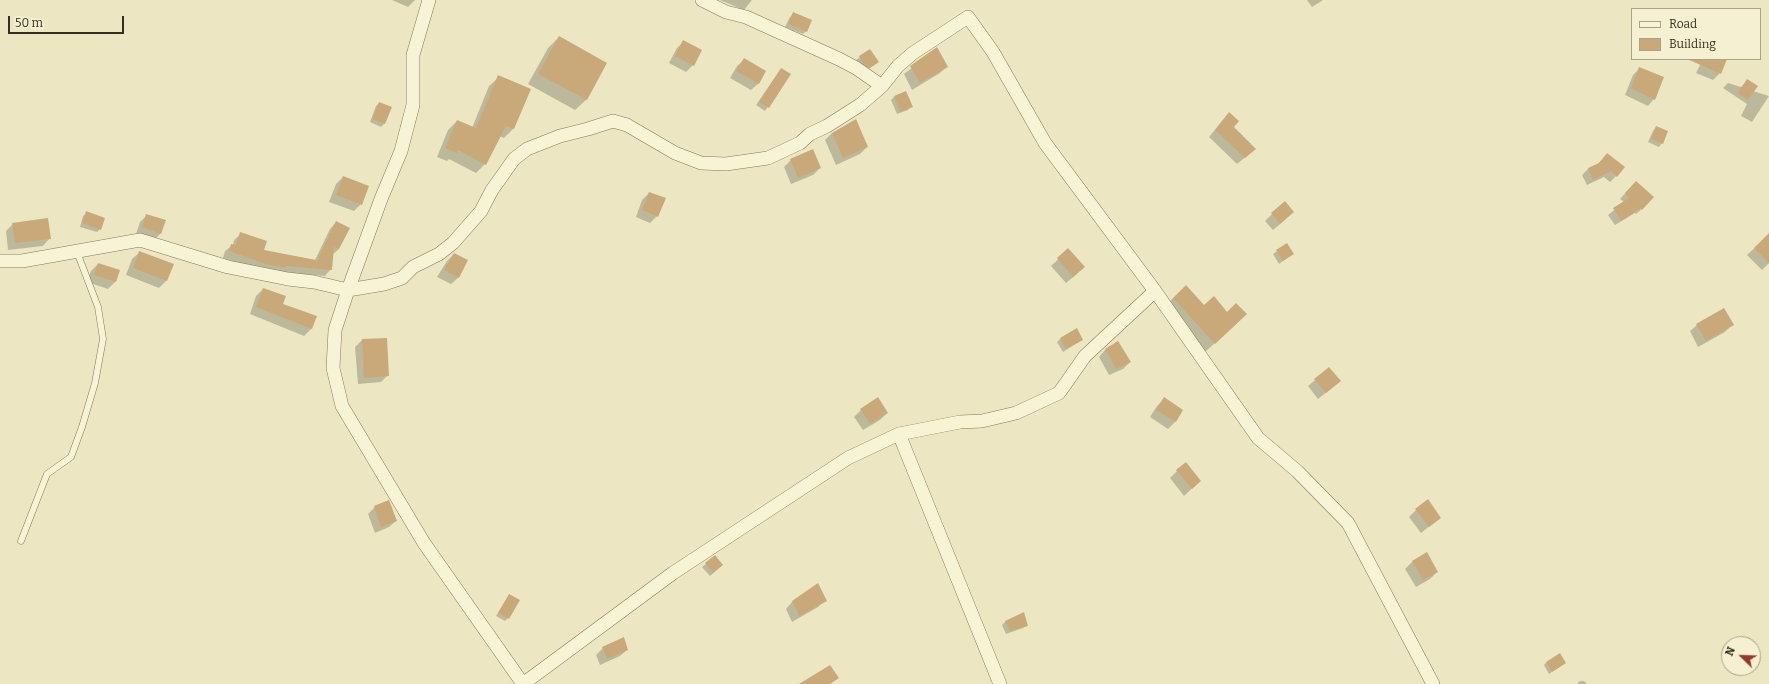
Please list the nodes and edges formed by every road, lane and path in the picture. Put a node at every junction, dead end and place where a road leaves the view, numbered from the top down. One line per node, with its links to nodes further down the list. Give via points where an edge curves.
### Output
1 (429, 0): 6 (street, via 414,55 413,105 401,151)
2 (702, 0): 3 (street, via 839,59)
3 (882, 86): 6 (street, via 860,105 827,126 810,134 791,148 768,158 726,164 701,163 664,148 627,124 613,121 560,136 527,149 514,159 481,211 454,243 439,254 413,267 402,278 392,282); 7 (street, via 913,52 968,17 993,52 1045,143)
4 (77, 252): 5 (street, via 22,261); 6 (street, via 140,240 228,266); 9 (lane, via 98,307 103,339 95,383 71,457 47,474)
5 (0, 261)
6 (348, 290): 10 (street, via 335,330 333,368 342,406 424,543)
7 (1155, 291): 8 (street, via 1085,356 1059,393 1016,413); 12 (street, via 1258,438 1297,471 1348,523)
8 (899, 434): 10 (street, via 848,458 673,573); 11 (street)
9 (20, 541)
10 (523, 684)
11 (1000, 684)
12 (1433, 684)

